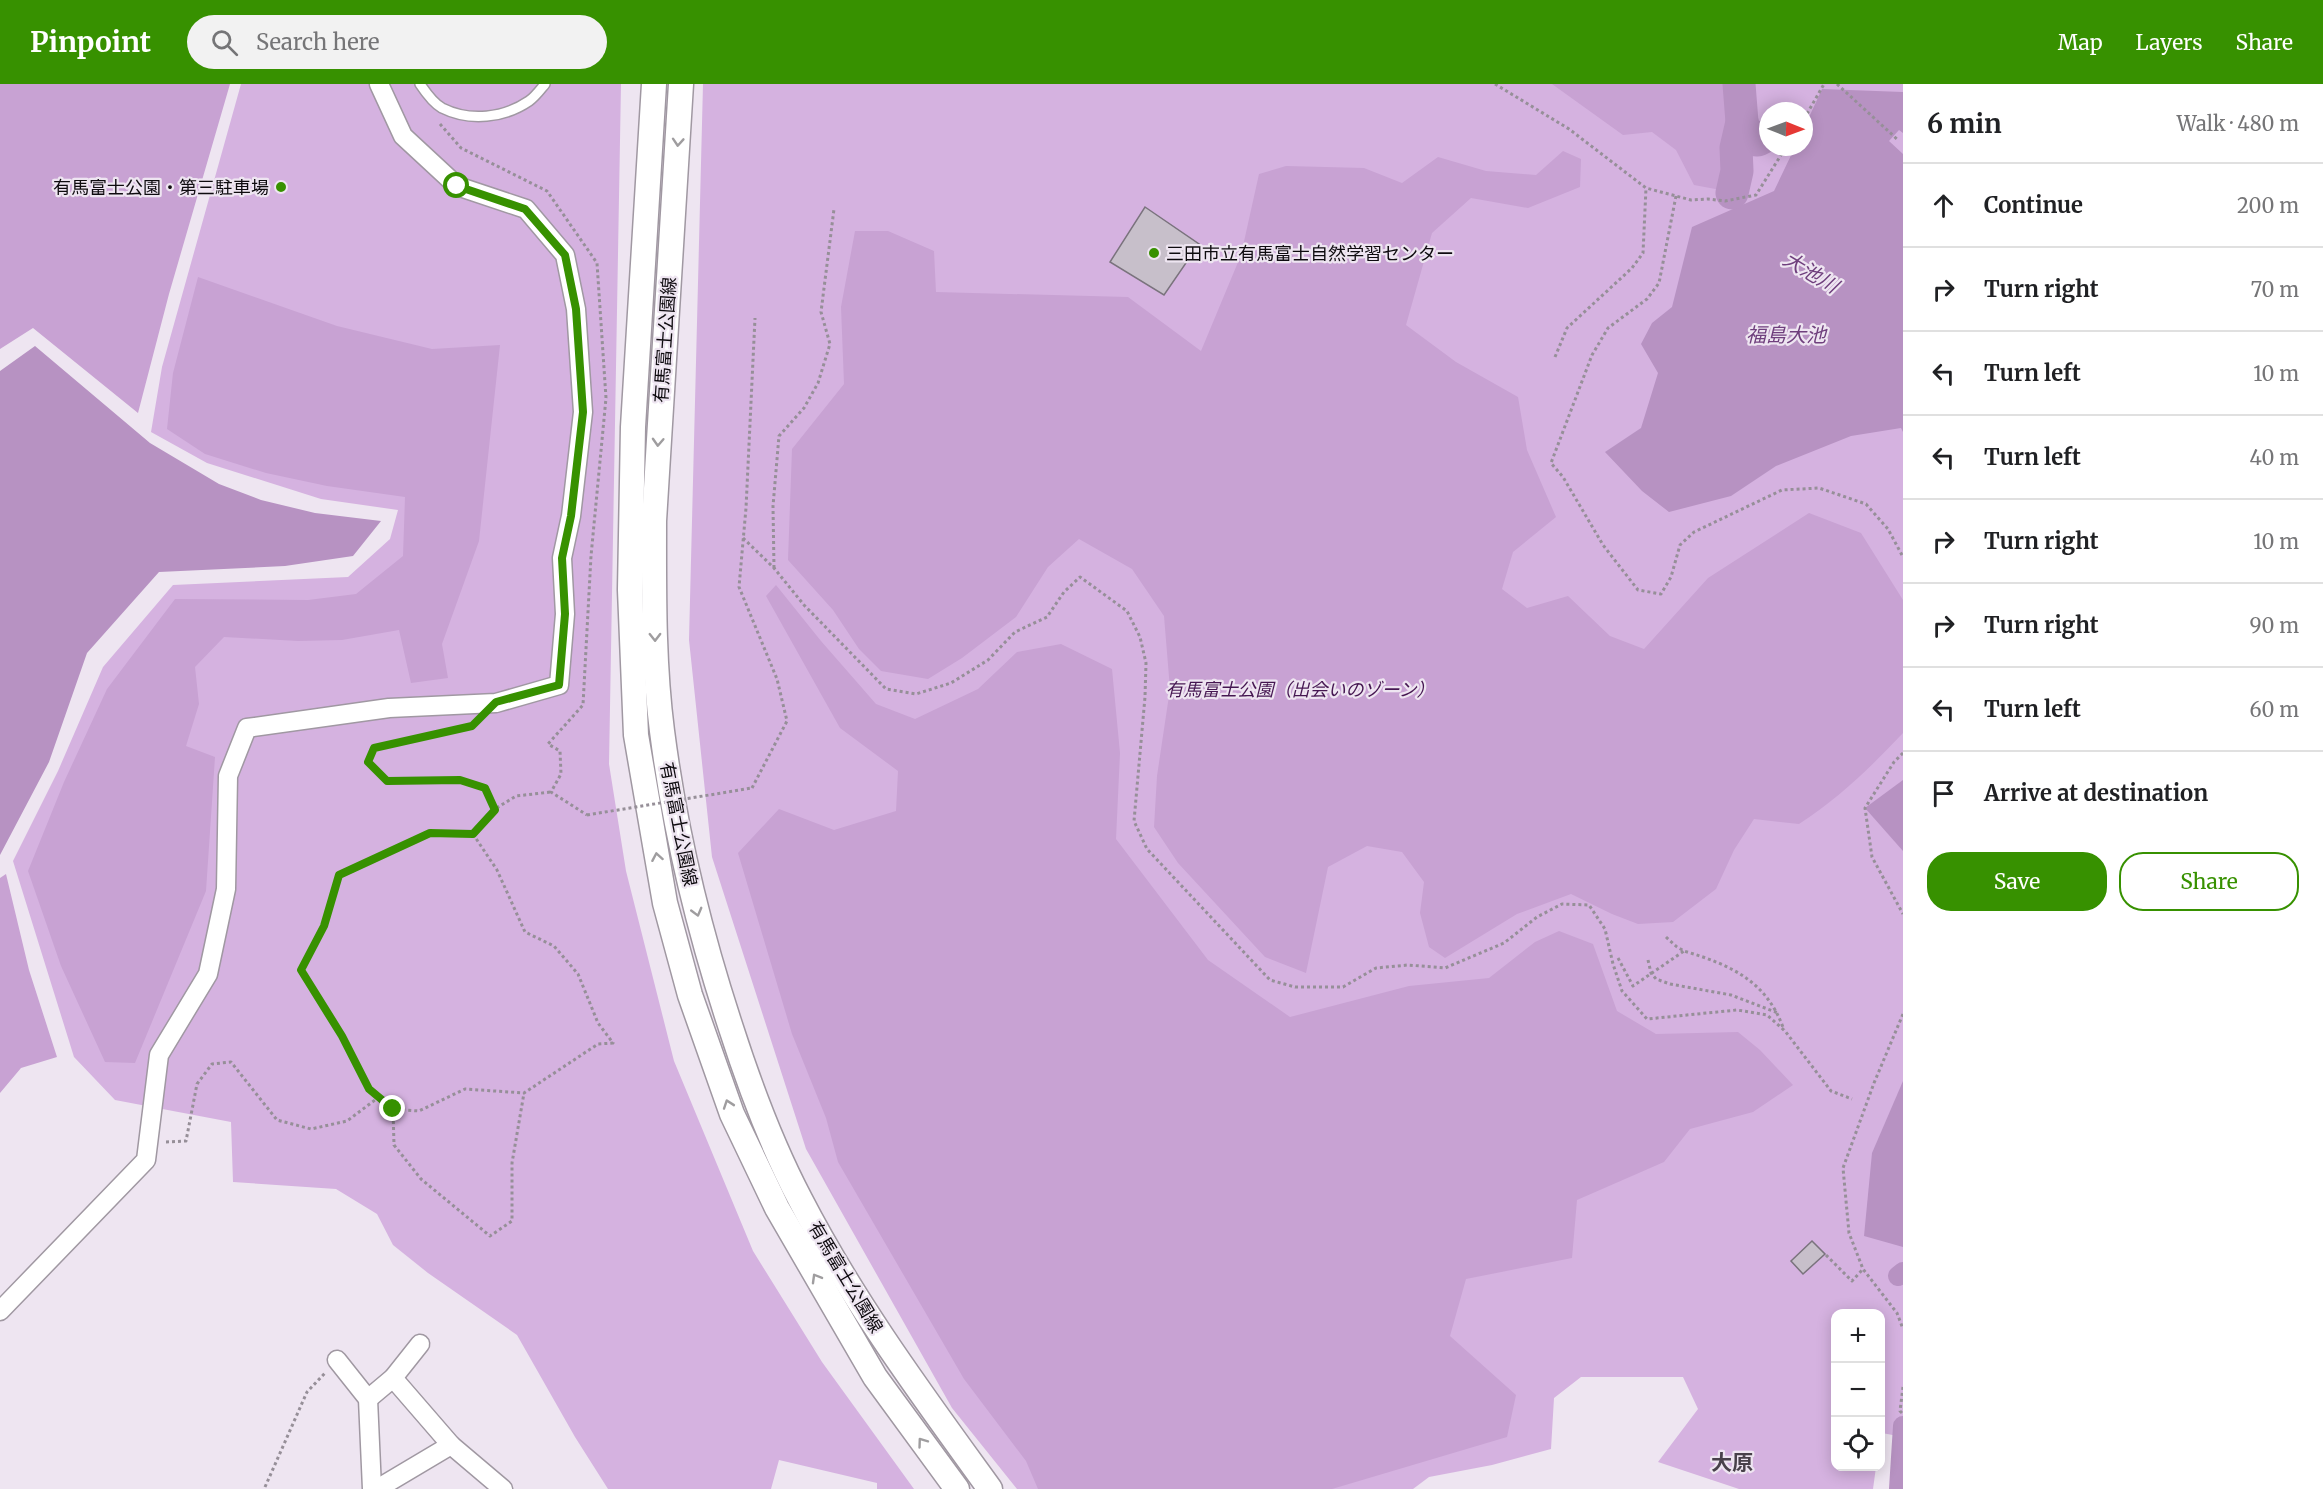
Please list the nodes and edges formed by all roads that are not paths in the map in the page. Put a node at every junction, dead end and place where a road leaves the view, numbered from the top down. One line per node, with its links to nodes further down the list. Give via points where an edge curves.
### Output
1 (379, 84): 6 (street, via 403,136 457,186 525,209 565,255 576,309 583,412 562,558 565,614 559,685 496,702 389,708 247,728 228,776 226,889 208,974 159,1055 146,1160)
2 (420, 84): 3 (lane, via 442,108 485,117 508,112 530,100)
3 (545, 84)
4 (654, 84): 15 (main road, 有馬富士公園線, one-way to 4, via 875,1377 777,1208 732,1114 690,995 665,903 636,735 630,590 633,427)
5 (681, 84): 16 (main road, 有馬富士公園線, one-way to 16, via 656,476 654,589 662,730 675,815 716,983 756,1105 800,1198 843,1275 901,1366)
6 (0, 1311)
7 (420, 1344): 9 (street)
8 (337, 1360): 10 (street)
9 (393, 1378): 10 (street); 11 (street)
10 (368, 1399): 12 (street)
11 (451, 1445): 13 (street); 14 (street)
12 (372, 1489)
13 (377, 1489)
14 (503, 1489)
15 (957, 1489)
16 (990, 1489)

